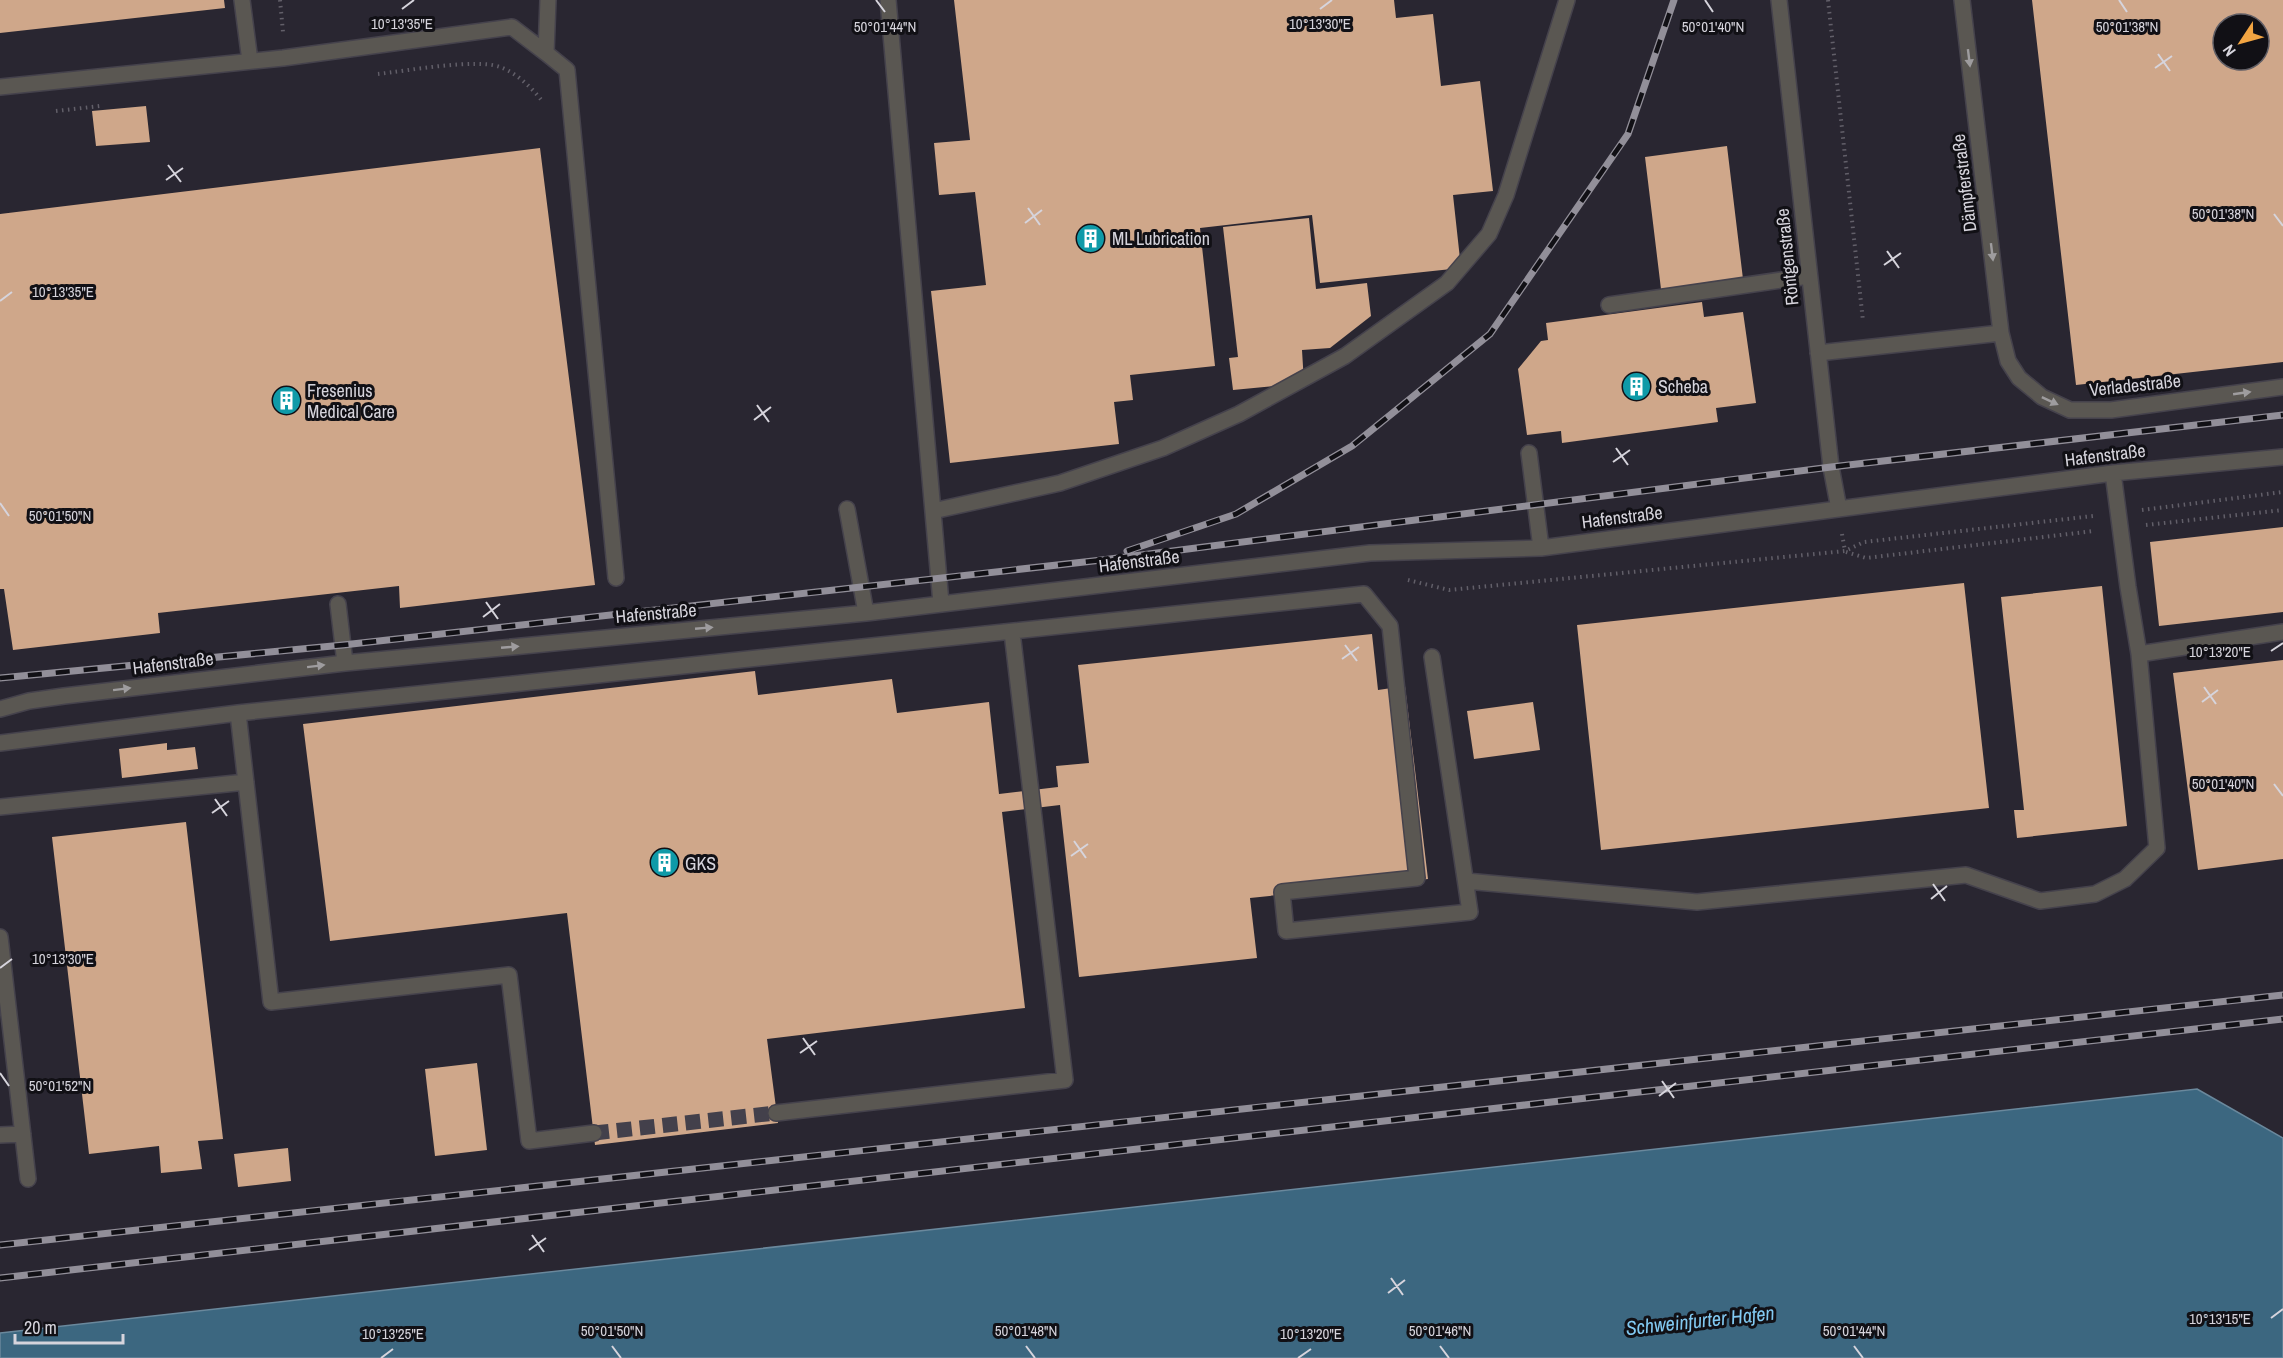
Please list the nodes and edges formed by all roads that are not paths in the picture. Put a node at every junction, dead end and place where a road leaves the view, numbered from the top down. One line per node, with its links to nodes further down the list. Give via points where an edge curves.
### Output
1 (242, 0): 8 (street)
2 (548, 0): 7 (street)
3 (888, 0): 21 (street)
4 (1567, 0): 21 (street, via 1506,195 1489,234 1447,283 1345,356 1239,414 1163,448 1060,483)
5 (1779, 0): 10 (street, Röntgenstraße)
6 (1962, 0): 12 (street, Dämpferstraße, one-way to 12)
7 (546, 53): 8 (street, via 512,27); 23 (street, via 567,70)
8 (250, 61): 9 (street)
9 (0, 87)
10 (1809, 276): 11 (street); 13 (street, Röntgenstraße)
11 (1609, 305)
12 (2001, 333): 13 (street); 14 (street, Dämpferstraße)
13 (1818, 353): 20 (street, Röntgenstraße)
14 (2008, 362): 15 (street, Verladestraße, one-way to 15, via 2042,398 2070,410 2111,410)
15 (2283, 387)
16 (1528, 453): 22 (street)
17 (2283, 457): 18 (street, Hafenstraße)
18 (2113, 473): 20 (street, Hafenstraße); 29 (street)
19 (847, 509): 26 (street)
20 (1839, 509): 22 (street, Hafenstraße)
21 (933, 511): 24 (street)
22 (1541, 548): 24 (street, Hafenstraße, via 1370,553)
23 (616, 578)
24 (941, 603): 26 (street, Hafenstraße)
25 (338, 604): 31 (street)
26 (866, 613): 31 (street, Hafenstraße, one-way to 26)
27 (1012, 632): 33 (street); 37 (street, via 1364,594 1390,626 1417,878 1282,892 1286,931 1470,912); 39 (street, via 1065,1080)
28 (2283, 632): 29 (street)
29 (2139, 654): 37 (street, via 2157,848 2125,879 2095,894 2040,901 1966,875 1696,902)
30 (1432, 657): 37 (street)
31 (345, 663): 32 (street, Hafenstraße, one-way to 31, via 64,696)
32 (0, 709)
33 (238, 713): 34 (street); 35 (street)
34 (0, 743)
35 (246, 782): 36 (street); 41 (street, via 271,1002 509,975 529,1141)
36 (0, 807)
37 (1466, 881)
38 (0, 937): 40 (street)
39 (776, 1113)
40 (23, 1134): 42 (street); 43 (street)
41 (594, 1134)
42 (0, 1135)
43 (28, 1179)

